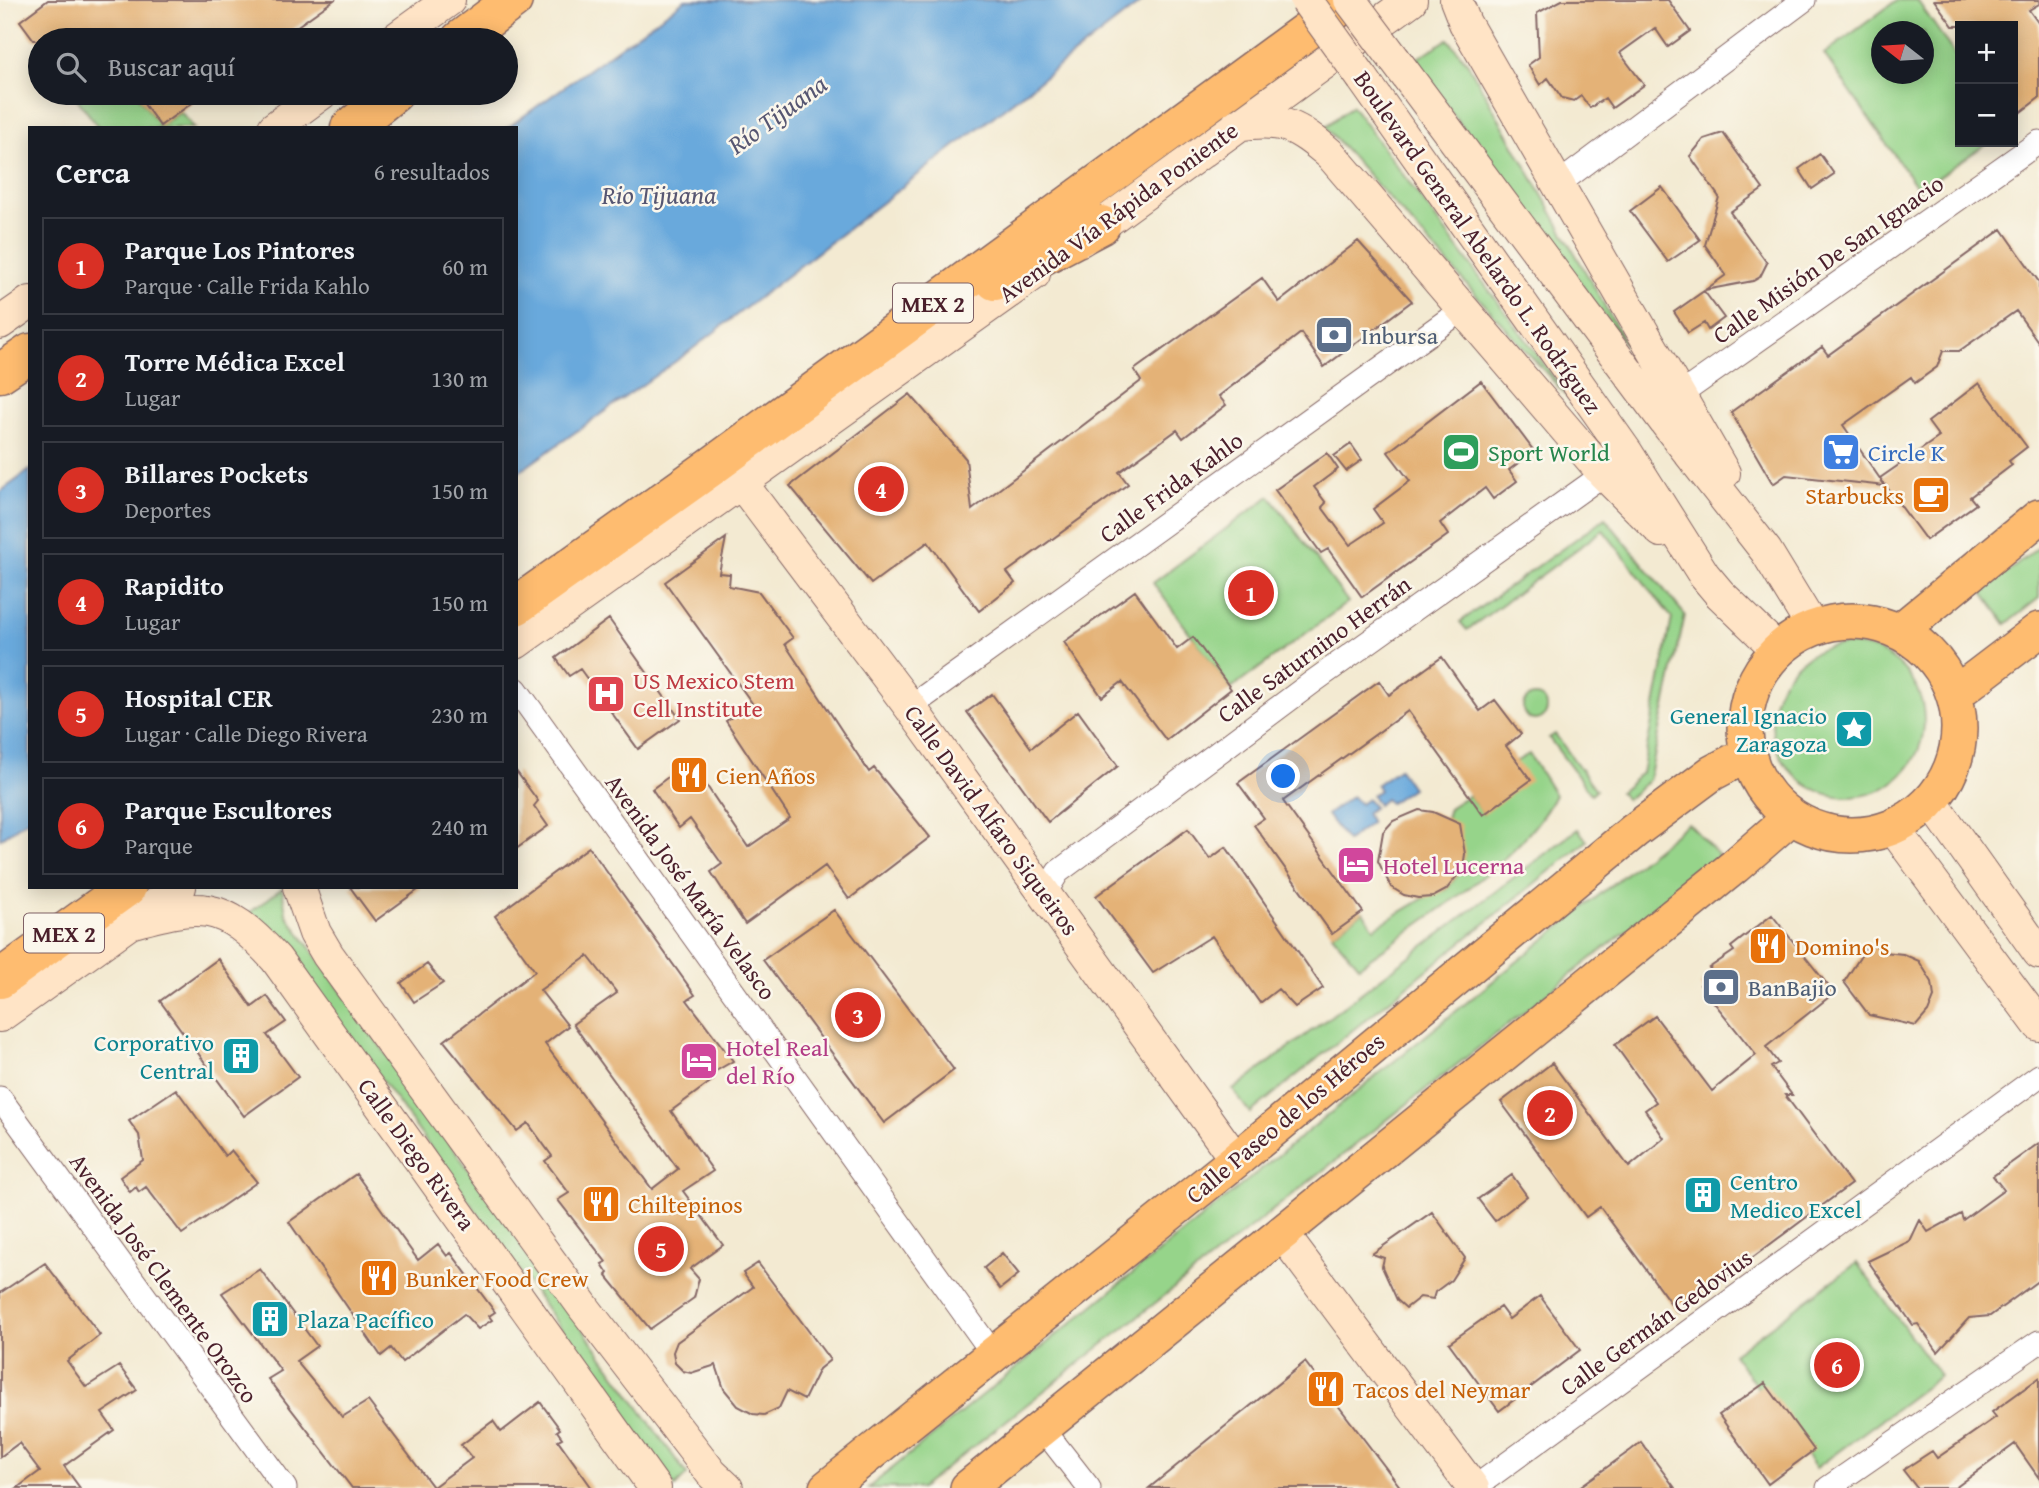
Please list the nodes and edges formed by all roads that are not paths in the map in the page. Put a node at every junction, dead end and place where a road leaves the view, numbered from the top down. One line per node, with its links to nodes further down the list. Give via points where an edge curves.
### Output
1 (513, 0): 9 (highway)
2 (1306, 0): 29 (main road, Boulevard General Abelardo L. Rodríguez, bridge, via 1627,453)
3 (1350, 0): 21 (highway, Avenida Vía Rápida Poniente / MEX 2); 28 (main road, Boulevard General Abelardo L. Rodríguez, bridge)
4 (1411, 0): 13 (main road, Avenida Vía Rápida Poniente)
5 (1456, 0): 16 (main road)
6 (1804, 0): 16 (street)
7 (443, 2): 8 (main road)
8 (409, 28)
9 (476, 28)
10 (306, 105): 14 (main road)
11 (378, 105): 12 (highway)
12 (352, 124)
13 (1237, 125): 17 (main road, Avenida Vía Rápida Poniente); 19 (main road, via 1260,121 1300,128 1331,155)
14 (277, 126)
15 (2039, 142): 24 (street, Calle Misión De San Ignacio)
16 (1557, 185): 24 (main road)
17 (1101, 225): 21 (highway); 26 (main road, Avenida Vía Rápida Poniente)
18 (28, 303): 20 (main road)
19 (1463, 309): 25 (main road); 38 (street, Calle Frida Kahlo)
20 (0, 323)
21 (882, 341): 30 (highway, Avenida Vía Rápida Poniente / MEX 2)
22 (28, 354): 23 (highway)
23 (0, 373)
24 (1681, 394): 28 (main road)
25 (1604, 474): 29 (main road); 43 (street, Calle Saturnino Herrán, via 1295,694)
26 (742, 484): 34 (main road, Avenida Vía Rápida Poniente); 38 (main road, Calle David Alfaro Siqueiros)
27 (2039, 517): 33 (main road)
28 (1766, 551): 31 (main road, Boulevard General Abelardo L. Rodríguez)
29 (1704, 575): 35 (main road, Boulevard General Abelardo L. Rodríguez)
30 (518, 605)
31 (1812, 628): 33 (main road, via 1857,620); 35 (main road)
32 (2039, 630): 37 (main road)
33 (1900, 631): 37 (main road, via 1934,657)
34 (518, 642)
35 (1778, 650): 39 (main road, via 1760,672 1749,698)
36 (518, 692): 56 (street, Avenida José María Velasco)
37 (1955, 694): 40 (main road, via 1958,751 1948,778)
38 (910, 707): 43 (main road, Calle David Alfaro Siqueiros)
39 (1748, 754): 41 (main road, via 1772,800); 53 (main road, Calle Paseo de los Héroes, via 1712,773 1634,831)
40 (1931, 801): 42 (main road); 47 (main road)
41 (1791, 817): 42 (main road, via 1841,835); 54 (main road)
42 (1893, 828): 50 (main road)
43 (1046, 881): 53 (main road, Calle David Alfaro Siqueiros)
44 (174, 889): 46 (main road)
45 (300, 889): 60 (main road, Calle Diego Rivera, via 328,955 601,1330)
46 (127, 906): 48 (highway, MEX 2); 49 (main road); 59 (main road, Calle Diego Rivera, via 164,913 213,912 247,928 276,958)
47 (2039, 953)
48 (0, 979)
49 (0, 1016)
50 (2039, 1025)
51 (2039, 1076): 64 (street, Calle Germán Gedovius)
52 (0, 1098): 58 (street, Avenida José Clemente Orozco)
53 (1236, 1160): 56 (main road, Calle Paseo de los Héroes)
54 (1281, 1232): 57 (main road); 64 (main road)
55 (2039, 1342): 65 (street)
56 (994, 1355): 61 (main road, Calle Paseo de los Héroes)
57 (1043, 1429): 62 (main road); 63 (street)
58 (285, 1488)
59 (655, 1488)
60 (727, 1488)
61 (827, 1488)
62 (968, 1488)
63 (1089, 1488)
64 (1473, 1488)
65 (1828, 1488)

